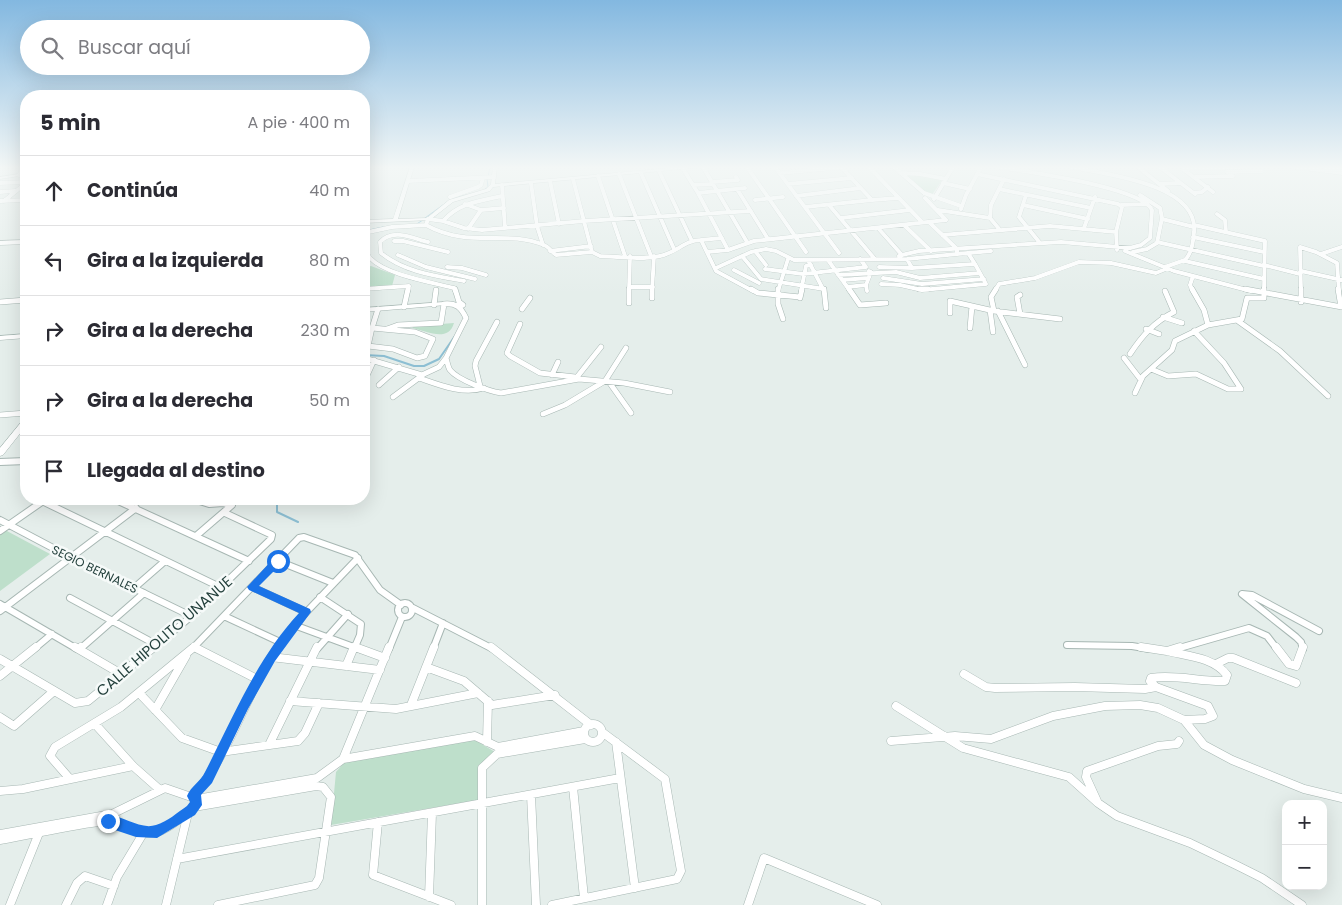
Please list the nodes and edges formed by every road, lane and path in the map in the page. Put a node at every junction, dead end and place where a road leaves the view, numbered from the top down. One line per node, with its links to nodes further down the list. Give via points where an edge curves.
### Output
1 (399, 209): 42 (street)
2 (442, 209): 47 (street)
3 (455, 209): 43 (street)
4 (490, 209): 27 (street)
5 (504, 209): 54 (street)
6 (535, 209): 52 (street)
7 (556, 209): 50 (street)
8 (581, 209): 44 (street)
9 (609, 209): 45 (street)
10 (632, 209): 39 (street)
11 (657, 209): 36 (street)
12 (677, 209): 35 (street)
13 (707, 209): 32 (street)
14 (728, 209): 31 (street)
15 (776, 209): 66 (street)
16 (806, 209): 64 (street)
17 (833, 209): 37 (street)
18 (961, 209): 33 (street)
19 (991, 209): 38 (street)
20 (1022, 209): 56 (street, via 1020,217)
21 (1043, 209): 40 (street)
22 (1091, 209): 40 (street)
23 (1122, 209): 62 (street)
24 (1151, 209): 82 (street, via 1150,238 1141,246)
25 (1160, 209): 41 (street)
26 (1189, 209): 53 (street, via 1193,213)
27 (481, 210): 58 (street)
28 (910, 210): 37 (street); 48 (street)
29 (938, 210): 33 (street); 49 (street, via 946,220)
30 (751, 211): 31 (street); 70 (street)
31 (730, 213): 32 (street); 75 (street)
32 (709, 214): 35 (street); 68 (street)
33 (961, 214): 38 (street)
34 (1216, 214): 63 (street, via 1225,220)
35 (680, 216): 36 (street); 69 (street)
36 (660, 217): 39 (street); 83 (street)
37 (841, 218): 60 (street)
38 (990, 218): 59 (street)
39 (636, 219): 45 (street); 102 (street)
40 (1088, 219): 57 (street)
41 (1162, 219): 53 (street); 76 (street)
42 (395, 220): 46 (street); 47 (street)
43 (443, 221): 47 (street); 58 (street)
44 (584, 221): 45 (street); 50 (street); 80 (street)
45 (613, 221): 101 (street)
46 (370, 222)
47 (427, 222): 61 (street); 79 (street, via 436,230 458,237)
48 (922, 222): 49 (street); 51 (street)
49 (929, 222): 65 (street)
50 (559, 224): 52 (street)
51 (904, 225): 55 (street); 85 (street)
52 (537, 226): 54 (street); 79 (street)
53 (1194, 226): 63 (street); 67 (street)
54 (506, 228): 58 (street)
55 (878, 228): 60 (street); 100 (street)
56 (1026, 228): 57 (street); 59 (street); 78 (street)
57 (1084, 228): 62 (street)
58 (468, 229)
59 (1000, 230): 65 (street)
60 (852, 231): 64 (street); 106 (street)
61 (370, 232)
62 (1116, 232): 82 (street)
63 (1226, 232): 95 (street, via 1265,241)
64 (825, 234): 66 (street); 96 (street)
65 (942, 235): 93 (street)
66 (795, 237): 70 (street); 92 (street)
67 (1193, 237): 86 (street); 95 (street)
68 (722, 238): 71 (street); 84 (street)
69 (690, 239): 71 (street); 83 (street)
70 (768, 239): 75 (street)
71 (701, 240): 91 (street)
72 (394, 241): 89 (street)
73 (20, 242): 77 (street)
74 (428, 242): 144 (street, via 396,235 384,237 380,247 388,258 419,272)
75 (747, 242): 84 (street)
76 (1158, 242): 86 (street); 94 (street, via 1148,249)
77 (0, 243)
78 (1040, 243): 82 (street, via 1070,242); 93 (street)
79 (543, 245): 87 (street)
80 (591, 246): 87 (street); 90 (street)
81 (1342, 247): 98 (street)
82 (1116, 248): 94 (street); 97 (street, via 1059,245)
83 (674, 249): 102 (street, via 664,255)
84 (728, 250): 91 (street)
85 (931, 250): 93 (street); 100 (street); 105 (street)
86 (1192, 250): 113 (street); 116 (street)
87 (550, 251): 90 (street, via 556,255)
88 (755, 251): 103 (street); 108 (street, via 776,250); 127 (street, via 766,267)
89 (448, 252)
90 (592, 252): 101 (street, via 600,256)
91 (707, 252): 120 (street)
92 (806, 252)
93 (957, 252): 97 (street); 105 (street)
94 (1133, 252): 122 (street)
95 (1264, 252): 116 (street)
96 (839, 253)
97 (968, 253): 115 (street)
98 (1322, 254): 112 (street); 125 (street, via 1337,262); 129 (street, via 1300,247)
99 (398, 255): 138 (street, via 426,267)
100 (902, 255): 107 (street)
101 (628, 256): 102 (street); 150 (street)
102 (653, 256): 151 (street)
103 (742, 256): 120 (street); 143 (street, via 758,277)
104 (370, 257): 180 (street, via 402,273 454,288 464,307)
105 (938, 257): 110 (street)
106 (874, 258): 107 (street); 109 (street)
107 (893, 258): 110 (street)
108 (788, 259): 114 (street); 127 (street)
109 (860, 259): 111 (street); 118 (street)
110 (906, 259): 121 (street)
111 (828, 260): 114 (street); 124 (street)
112 (1342, 260)
113 (1185, 261): 122 (street); 140 (street)
114 (809, 262): 126 (street); 131 (street)
115 (975, 264): 121 (street); 130 (street)
116 (1264, 265): 129 (street); 140 (street)
117 (447, 267): 132 (street)
118 (866, 267): 124 (street); 128 (street)
119 (879, 267): 121 (street)
120 (716, 268): 160 (street, via 719,273 758,293)
121 (912, 268)
122 (1167, 268): 135 (street); 178 (street, via 1156,273 1111,262 1079,262 1035,278 999,284 991,297)
123 (734, 270): 146 (street)
124 (834, 270): 126 (street); 133 (street)
125 (1339, 270): 142 (street)
126 (815, 271): 131 (street); 155 (street)
127 (783, 272): 131 (street); 143 (street)
128 (871, 272): 133 (street); 134 (street, via 896,272 918,278); 136 (street)
129 (1301, 272): 142 (street); 166 (street)
130 (980, 273): 134 (street); 139 (street)
131 (804, 274): 148 (street)
132 (486, 275)
133 (838, 275): 141 (street)
134 (946, 276): 145 (street)
135 (1193, 276): 159 (street); 189 (street, via 1190,285 1204,310)
136 (868, 278): 141 (street); 149 (street)
137 (883, 278): 145 (street, via 922,284)
138 (475, 279)
139 (984, 279): 145 (street); 153 (street, via 986,284)
140 (1264, 279): 159 (street)
141 (842, 280): 152 (street)
142 (1339, 280): 173 (street)
143 (780, 281): 148 (street); 160 (street)
144 (464, 282)
145 (950, 282): 153 (street)
146 (759, 283)
147 (881, 284): 153 (street, via 922,290)
148 (801, 285): 155 (street); 160 (street, via 800,298)
149 (866, 285): 152 (street); 157 (street)
150 (630, 287): 151 (street); 167 (street)
151 (652, 287): 163 (street)
152 (847, 287): 168 (street, via 860,306)
153 (955, 287)
154 (370, 289): 172 (street, via 409,286)
155 (824, 289): 174 (street)
156 (436, 290): 170 (street)
157 (868, 291)
158 (1165, 291): 182 (street, via 1174,312)
159 (1264, 294): 166 (street); 185 (street, via 1264,298 1247,298 1242,319)
160 (777, 295): 183 (street)
161 (1020, 296): 181 (street, via 1016,300)
162 (530, 298): 176 (street)
163 (652, 298)
164 (20, 300): 165 (street)
165 (0, 302)
166 (1302, 302): 173 (street)
167 (629, 303)
168 (886, 303)
169 (444, 304): 170 (street); 180 (street, via 456,303); 192 (street, via 441,323 398,325)
170 (434, 305): 172 (street)
171 (972, 306): 178 (street); 179 (street, via 950,301); 191 (street)
172 (404, 307): 175 (street)
173 (1341, 307)
174 (826, 308)
175 (378, 309): 177 (street); 190 (street)
176 (522, 309)
177 (370, 310)
178 (994, 310): 181 (street); 195 (street); 209 (street)
179 (950, 313)
180 (464, 314): 204 (street, via 466,321)
181 (1020, 314): 184 (street)
182 (1163, 317): 187 (street); 193 (street)
183 (783, 319)
184 (1060, 319)
185 (1238, 321): 189 (street); 223 (street, via 1280,351)
186 (496, 322): 220 (street, via 476,361)
187 (1182, 323)
188 (520, 324): 213 (street, via 507,353 540,373)
189 (1208, 325): 194 (street)
190 (372, 328): 192 (street); 198 (street)
191 (970, 328)
192 (387, 329): 200 (street, via 415,332 433,339 433,342 424,356 413,358 393,349)
193 (1146, 330): 196 (street); 203 (street)
194 (1194, 331): 212 (street, via 1175,341 1172,350); 212 (street, via 1224,363 1241,388 1228,388 1196,374 1168,376)
195 (993, 332)
196 (1159, 334)
197 (20, 336): 199 (street)
198 (370, 337)
199 (0, 338)
200 (370, 346)
201 (601, 347): 215 (street)
202 (626, 348): 218 (street)
203 (1130, 354)
204 (446, 358): 214 (street, via 439,367); 220 (street, via 452,372)
205 (1124, 358): 217 (street)
206 (370, 359): 207 (street)
207 (374, 360): 210 (street); 211 (street)
208 (558, 362): 213 (street)
209 (1025, 365)
210 (399, 368): 214 (street); 219 (street)
211 (370, 369)
212 (1151, 369): 217 (street)
213 (552, 375): 215 (street)
214 (420, 376): 220 (street, via 455,388 475,391); 224 (street)
215 (578, 377): 216 (street)
216 (587, 379): 218 (street); 220 (street, via 508,393)
217 (1141, 380): 222 (street)
218 (607, 382): 221 (street); 226 (street); 227 (street)
219 (379, 384)
220 (482, 387)
221 (670, 392)
222 (1134, 393)
223 (1328, 396)
224 (393, 397)
225 (20, 413): 228 (street)
226 (631, 413)
227 (543, 414)
228 (0, 415)
229 (20, 429): 230 (street)
230 (0, 454)
231 (20, 461): 232 (street)
232 (0, 462)
233 (37, 505): 240 (street)
234 (53, 505): 242 (street)
235 (129, 505): 237 (street)
236 (231, 505): 238 (street)
237 (136, 508): 242 (street); 243 (street)
238 (225, 513): 243 (street); 247 (street, CALLE HIPOLITO UNANUE, via 272,535)
239 (0, 520): 240 (street, SEGIO BERNALES)
240 (9, 524): 241 (street); 244 (street, SEGIO BERNALES)
241 (0, 530)
242 (103, 532): 244 (street); 246 (street)
243 (196, 536): 247 (street)
244 (70, 557): 251 (street, SEGIO BERNALES); 257 (street)
245 (358, 558): 248 (street, via 304,537); 249 (street); 256 (street, via 380,590)
246 (165, 561): 251 (street); 252 (street)
247 (249, 561): 252 (street, CALLE HIPOLITO UNANUE)
248 (278, 561): 249 (street); 250 (street)
249 (333, 583): 254 (street)
250 (252, 587): 259 (street); 262 (street)
251 (134, 588): 253 (street, SEGIO BERNALES)
252 (222, 588): 261 (street, CALLE HIPOLITO UNANUE)
253 (144, 593): 261 (street, SEGIO BERNALES); 264 (street)
254 (320, 597): 259 (street); 260 (street)
255 (70, 598): 264 (street)
256 (401, 606): 258 (street, via 408,604); 263 (street, via 397,614)
257 (2, 607): 268 (street)
258 (412, 608): 263 (street, via 410,614); 265 (street)
259 (306, 612): 266 (street)
260 (348, 614): 269 (street); 273 (street, via 361,624)
261 (191, 616): 271 (street, CALLE HIPOLITO UNANUE)
262 (224, 616): 270 (street); 275 (street)
263 (402, 617): 278 (street)
264 (111, 621): 271 (street); 274 (street)
265 (442, 623): 284 (street); 295 (street, via 496,650)
266 (294, 625): 269 (street); 270 (street)
267 (1319, 631): 276 (street, via 1252,596 1242,594 1245,600 1301,642 1303,649 1296,666 1289,664 1267,636 1249,628)
268 (52, 634): 274 (street); 282 (street)
269 (326, 636): 273 (street); 280 (street)
270 (282, 643): 277 (street)
271 (157, 645): 287 (street, CALLE HIPOLITO UNANUE)
272 (1067, 645): 276 (street, via 1132,646)
273 (355, 647): 278 (street); 283 (street)
274 (79, 649): 287 (street)
275 (191, 650): 289 (street); 293 (street); 302 (street)
276 (1167, 651): 281 (street)
277 (271, 657): 280 (street); 289 (street)
278 (385, 658): 285 (street)
279 (0, 659): 282 (street)
280 (310, 662): 283 (street); 296 (street)
281 (1216, 664): 290 (street, via 1233,658); 291 (street, via 1224,669 1225,681 1151,678)
282 (12, 666): 288 (street); 292 (street)
283 (346, 666): 285 (street)
284 (426, 667): 294 (street, via 464,681); 300 (street)
285 (380, 670): 299 (street)
286 (964, 674): 291 (street, via 994,688)
287 (123, 675): 292 (street, CALLE HIPOLITO UNANUE, via 88,700 75,703)
288 (0, 676)
289 (259, 680): 315 (street)
290 (1296, 683)
291 (1156, 687): 304 (street, via 1208,706 1212,711 1213,716 1205,719)
292 (54, 691): 303 (street, via 14,726)
293 (139, 693): 302 (street); 305 (street)
294 (478, 693): 297 (street); 300 (street)
295 (555, 695): 297 (street, via 492,705); 306 (street)
296 (290, 701): 298 (street); 314 (street)
297 (488, 701): 312 (street)
298 (319, 703): 299 (street); 314 (street, via 302,738)
299 (364, 706): 300 (street, via 396,709); 316 (street)
300 (411, 706)
301 (896, 706): 309 (street)
302 (154, 710): 315 (street, via 182,738)
303 (0, 717)
304 (1184, 720): 309 (street, via 1158,708 1124,704 1053,716 991,739); 324 (street, via 1204,745 1232,760 1304,789)
305 (95, 724): 317 (street); 319 (street, via 51,751 50,756)
306 (591, 725): 307 (street, via 597,725); 308 (street)
307 (602, 732): 308 (street, via 596,741 590,742); 313 (street)
308 (585, 735): 312 (street, via 498,747); 327 (street, via 497,754 482,768)
309 (945, 737): 310 (street); 325 (street, via 1007,761 1063,774)
310 (891, 741)
311 (1179, 741): 325 (street, via 1173,746 1158,746 1087,771 1086,777)
312 (487, 742): 316 (street, via 475,736)
313 (616, 742): 318 (street); 337 (street, via 665,779 680,871 677,879)
314 (269, 745): 315 (street)
315 (221, 752): 326 (street)
316 (343, 758): 326 (street, via 317,778)
317 (133, 766): 319 (street); 321 (street)
318 (620, 778): 320 (street); 337 (street)
319 (70, 779): 322 (street)
320 (573, 787): 323 (street); 339 (street)
321 (159, 789): 326 (street, via 172,789); 333 (street, via 112,814)
322 (0, 791)
323 (531, 794): 327 (street); 347 (street)
324 (1342, 798)
325 (1098, 803): 351 (street, via 1132,823 1190,843 1262,878)
326 (193, 804): 330 (street, via 157,832); 331 (street, via 323,787 331,797); 335 (street)
327 (482, 804): 328 (street); 346 (street)
328 (432, 812): 329 (street); 338 (street)
329 (378, 822): 331 (street); 338 (street, via 373,874)
330 (144, 832): 332 (street, via 108,821); 336 (street)
331 (326, 832): 335 (street); 344 (street, via 315,885)
332 (39, 833): 334 (street); 340 (street)
333 (0, 834)
334 (0, 840)
335 (177, 860): 343 (street)
336 (114, 886): 341 (street, via 85,876 77,883); 342 (street)
337 (635, 888): 339 (street)
338 (429, 897): 345 (street)
339 (584, 898): 348 (street)
340 (10, 905)
341 (66, 905)
342 (107, 905)
343 (166, 905)
344 (218, 905)
345 (451, 905)
346 (482, 905)
347 (536, 905)
348 (552, 905)
349 (748, 905): 350 (street, via 764,858)
350 (877, 905)
351 (1302, 905)

